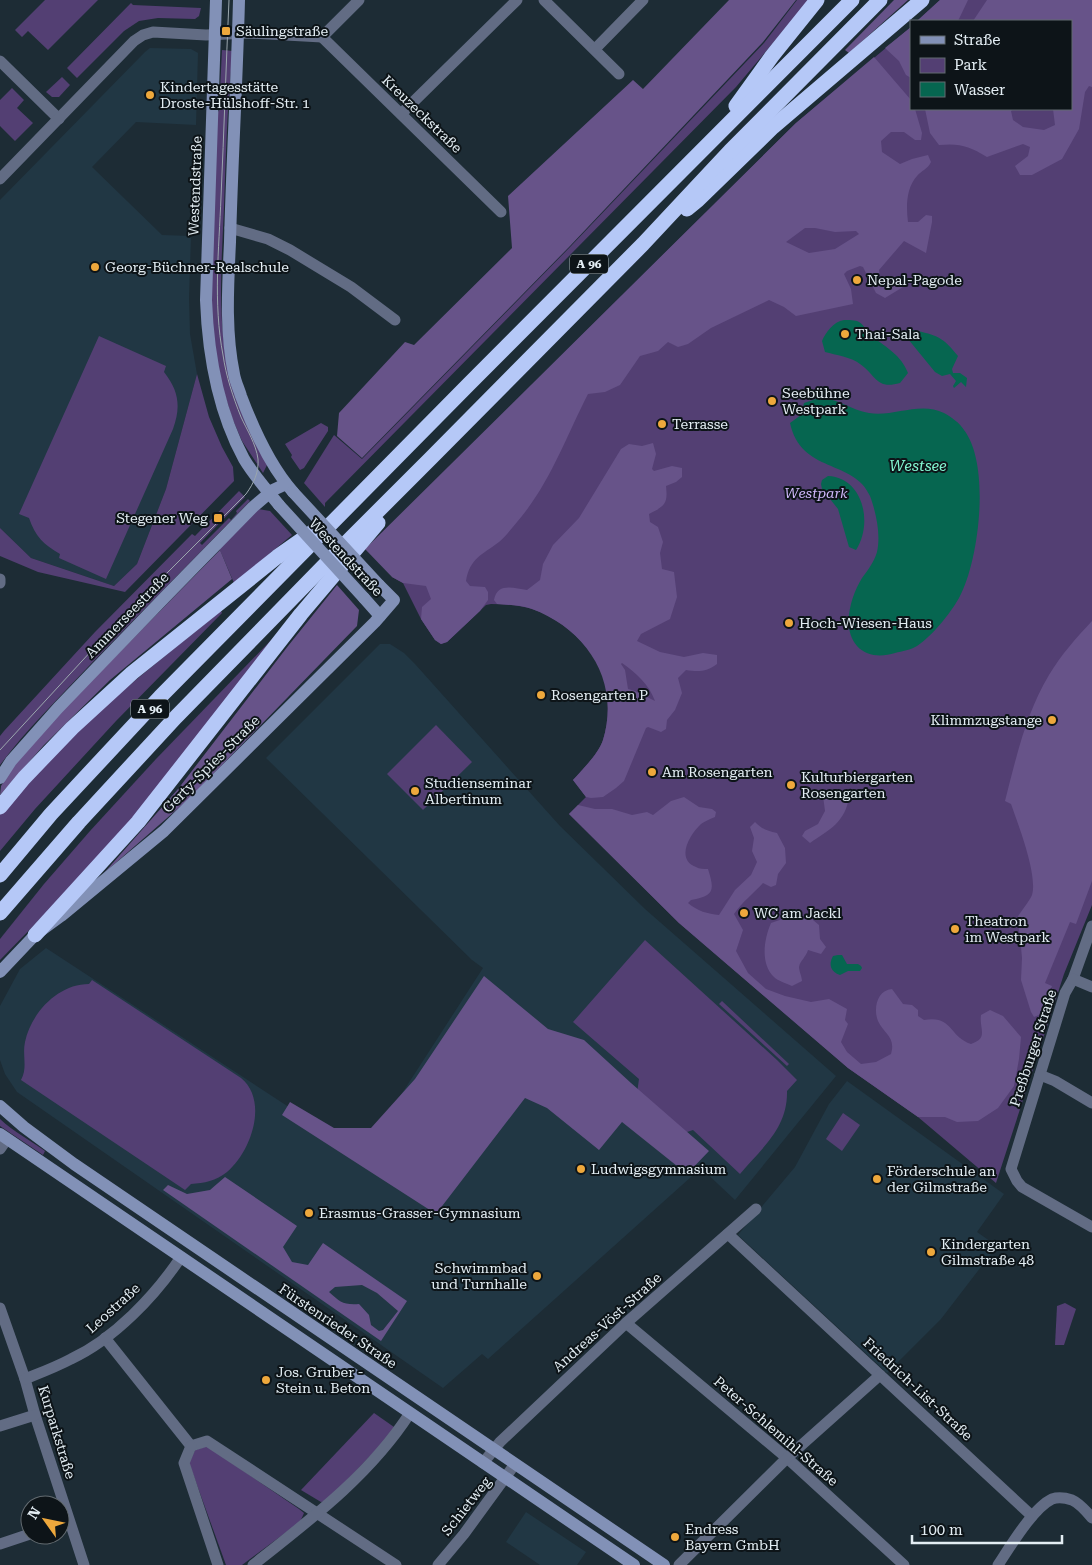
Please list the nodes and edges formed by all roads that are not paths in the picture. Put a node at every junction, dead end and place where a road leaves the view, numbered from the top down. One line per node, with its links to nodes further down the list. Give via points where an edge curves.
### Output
1 (216, 0): 12 (main road, Westendstraße)
2 (239, 0): 11 (main road, Westendstraße)
3 (359, 0): 13 (street)
4 (517, 0): 17 (street)
5 (544, 0): 14 (street)
6 (643, 0): 14 (street)
7 (818, 0): 19 (highway, via 772,56)
8 (852, 0): 19 (highway, A 96)
9 (880, 0): 23 (highway, A 96)
10 (922, 0): 23 (highway, via 774,126 698,200)
11 (233, 33): 12 (street); 13 (street); 22 (main road, Westendstraße)
12 (214, 34): 18 (street, via 143,34); 27 (main road, Westendstraße, via 206,300 208,334 214,375 231,432 245,461)
13 (322, 37): 17 (street, Kreuzeckstraße)
14 (594, 49): 16 (street)
15 (0, 61): 18 (street)
16 (619, 74)
17 (401, 114): 21 (street, Kreuzeckstraße)
18 (59, 119): 20 (street)
19 (710, 143): 28 (highway, A 96)
20 (0, 179)
21 (500, 212)
22 (230, 228): 24 (street, via 268,239 290,250 351,287); 26 (main road, Westendstraße, via 228,328 234,375 248,415)
23 (643, 244): 25 (highway, A 96)
24 (395, 320)
25 (432, 458): 36 (highway, A 96, via 176,717 78,822); 38 (highway, via 301,614 138,822)
26 (289, 488): 27 (main road, Ammerseestraße); 31 (main road, Westendstraße, bridge)
27 (269, 493): 32 (main road, Westendstraße, bridge); 33 (main road, Ammerseestraße, via 58,708)
28 (348, 508): 34 (highway, via 277,557 132,673 72,728); 35 (highway, A 96, via 160,697 51,814)
29 (0, 579): 30 (street)
30 (0, 583)
31 (394, 600): 32 (main road, Gerty-Spies-Straße)
32 (380, 616): 38 (main road, Gerty-Spies-Straße, via 164,831)
33 (0, 778)
34 (0, 807)
35 (0, 875)
36 (0, 913)
37 (1092, 926): 40 (street, Preßburger Straße)
38 (35, 935): 39 (main road)
39 (0, 972)
40 (1073, 979): 41 (street); 42 (street, Preßburger Straße, via 1065,993)
41 (1092, 987)
42 (1040, 1075): 43 (street); 47 (street, Preßburger Straße, via 1011,1168 1022,1187)
43 (1092, 1103)
44 (0, 1106): 59 (main road, Fürstenrieder Straße, via 74,1164)
45 (2, 1141): 49 (main road)
46 (756, 1209): 48 (street, Andreas-Vöst-Straße)
47 (1092, 1228)
48 (728, 1234): 51 (street, Andreas-Vöst-Straße); 53 (street, Friedrich-List-Straße)
49 (180, 1257): 52 (street, Leostraße, via 144,1303); 55 (main road)
50 (0, 1310): 54 (street, Kurparkstraße)
51 (626, 1323): 59 (street, Andreas-Vöst-Straße); 60 (street, Peter-Schlemihl-Straße)
52 (106, 1338): 54 (street, Leostraße, via 72,1359); 58 (street)
53 (880, 1375): 60 (street); 66 (street, Friedrich-List-Straße)
54 (25, 1379): 56 (street, Kurparkstraße)
55 (410, 1413): 61 (main road); 65 (street, via 380,1454)
56 (35, 1415): 57 (street); 64 (street, Kurparkstraße)
57 (0, 1426)
58 (191, 1446): 65 (street, via 207,1442); 72 (street, via 184,1463)
59 (494, 1450): 61 (street, Andreas-Vöst-Straße); 62 (main road, Fürstenrieder Straße)
60 (787, 1458): 78 (street); 79 (street, Peter-Schlemihl-Straße)
61 (483, 1463): 63 (main road)
62 (515, 1464): 63 (street, Schietweg); 77 (main road, Fürstenrieder Straße)
63 (506, 1478): 75 (street, Schietweg); 76 (main road)
64 (57, 1495)
65 (318, 1514): 73 (street); 74 (street)
66 (1032, 1516): 67 (street, via 1054,1498 1064,1498 1073,1500); 80 (street)
67 (1092, 1518)
68 (70, 1534): 71 (street, Kurparkstraße)
69 (20, 1537): 70 (street)
70 (0, 1544)
71 (84, 1565)
72 (218, 1565)
73 (253, 1565)
74 (396, 1565)
75 (438, 1565)
76 (634, 1565)
77 (664, 1565)
78 (680, 1565)
79 (904, 1565)
80 (998, 1565)

